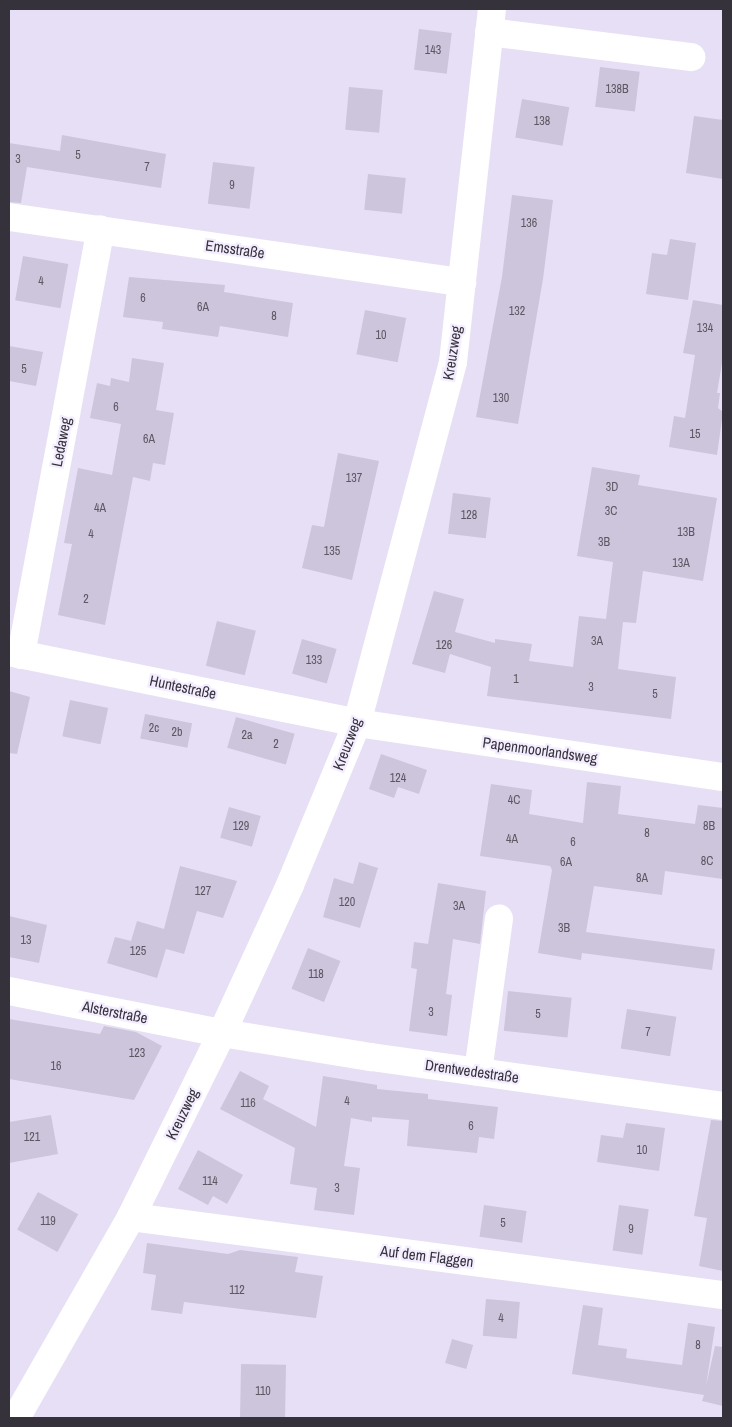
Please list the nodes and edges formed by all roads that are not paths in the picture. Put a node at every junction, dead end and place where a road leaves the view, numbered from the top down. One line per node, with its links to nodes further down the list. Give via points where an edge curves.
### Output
1 (491, 20): 2 (street); 5 (street, Kreuzweg)
2 (691, 57)
3 (9, 217): 4 (street, Emsstraße)
4 (101, 229): 5 (street, Emsstraße); 6 (street, Ledaweg)
5 (462, 282): 7 (street, Kreuzweg, via 453,362)
6 (15, 653): 7 (street, Huntestraße)
7 (357, 723): 8 (street, Papenmoorlandsweg); 11 (street, Kreuzweg, via 290,884)
8 (723, 777)
9 (499, 918): 12 (street)
10 (9, 991): 11 (street, Alsterstraße)
11 (222, 1033): 12 (street, Drentwedestraße); 14 (street, Kreuzweg)
12 (478, 1072): 13 (street, Drentwedestraße)
13 (723, 1106)
14 (131, 1218): 15 (street, Auf dem Flaggen); 16 (street, Kreuzweg)
15 (723, 1295)
16 (16, 1418)

